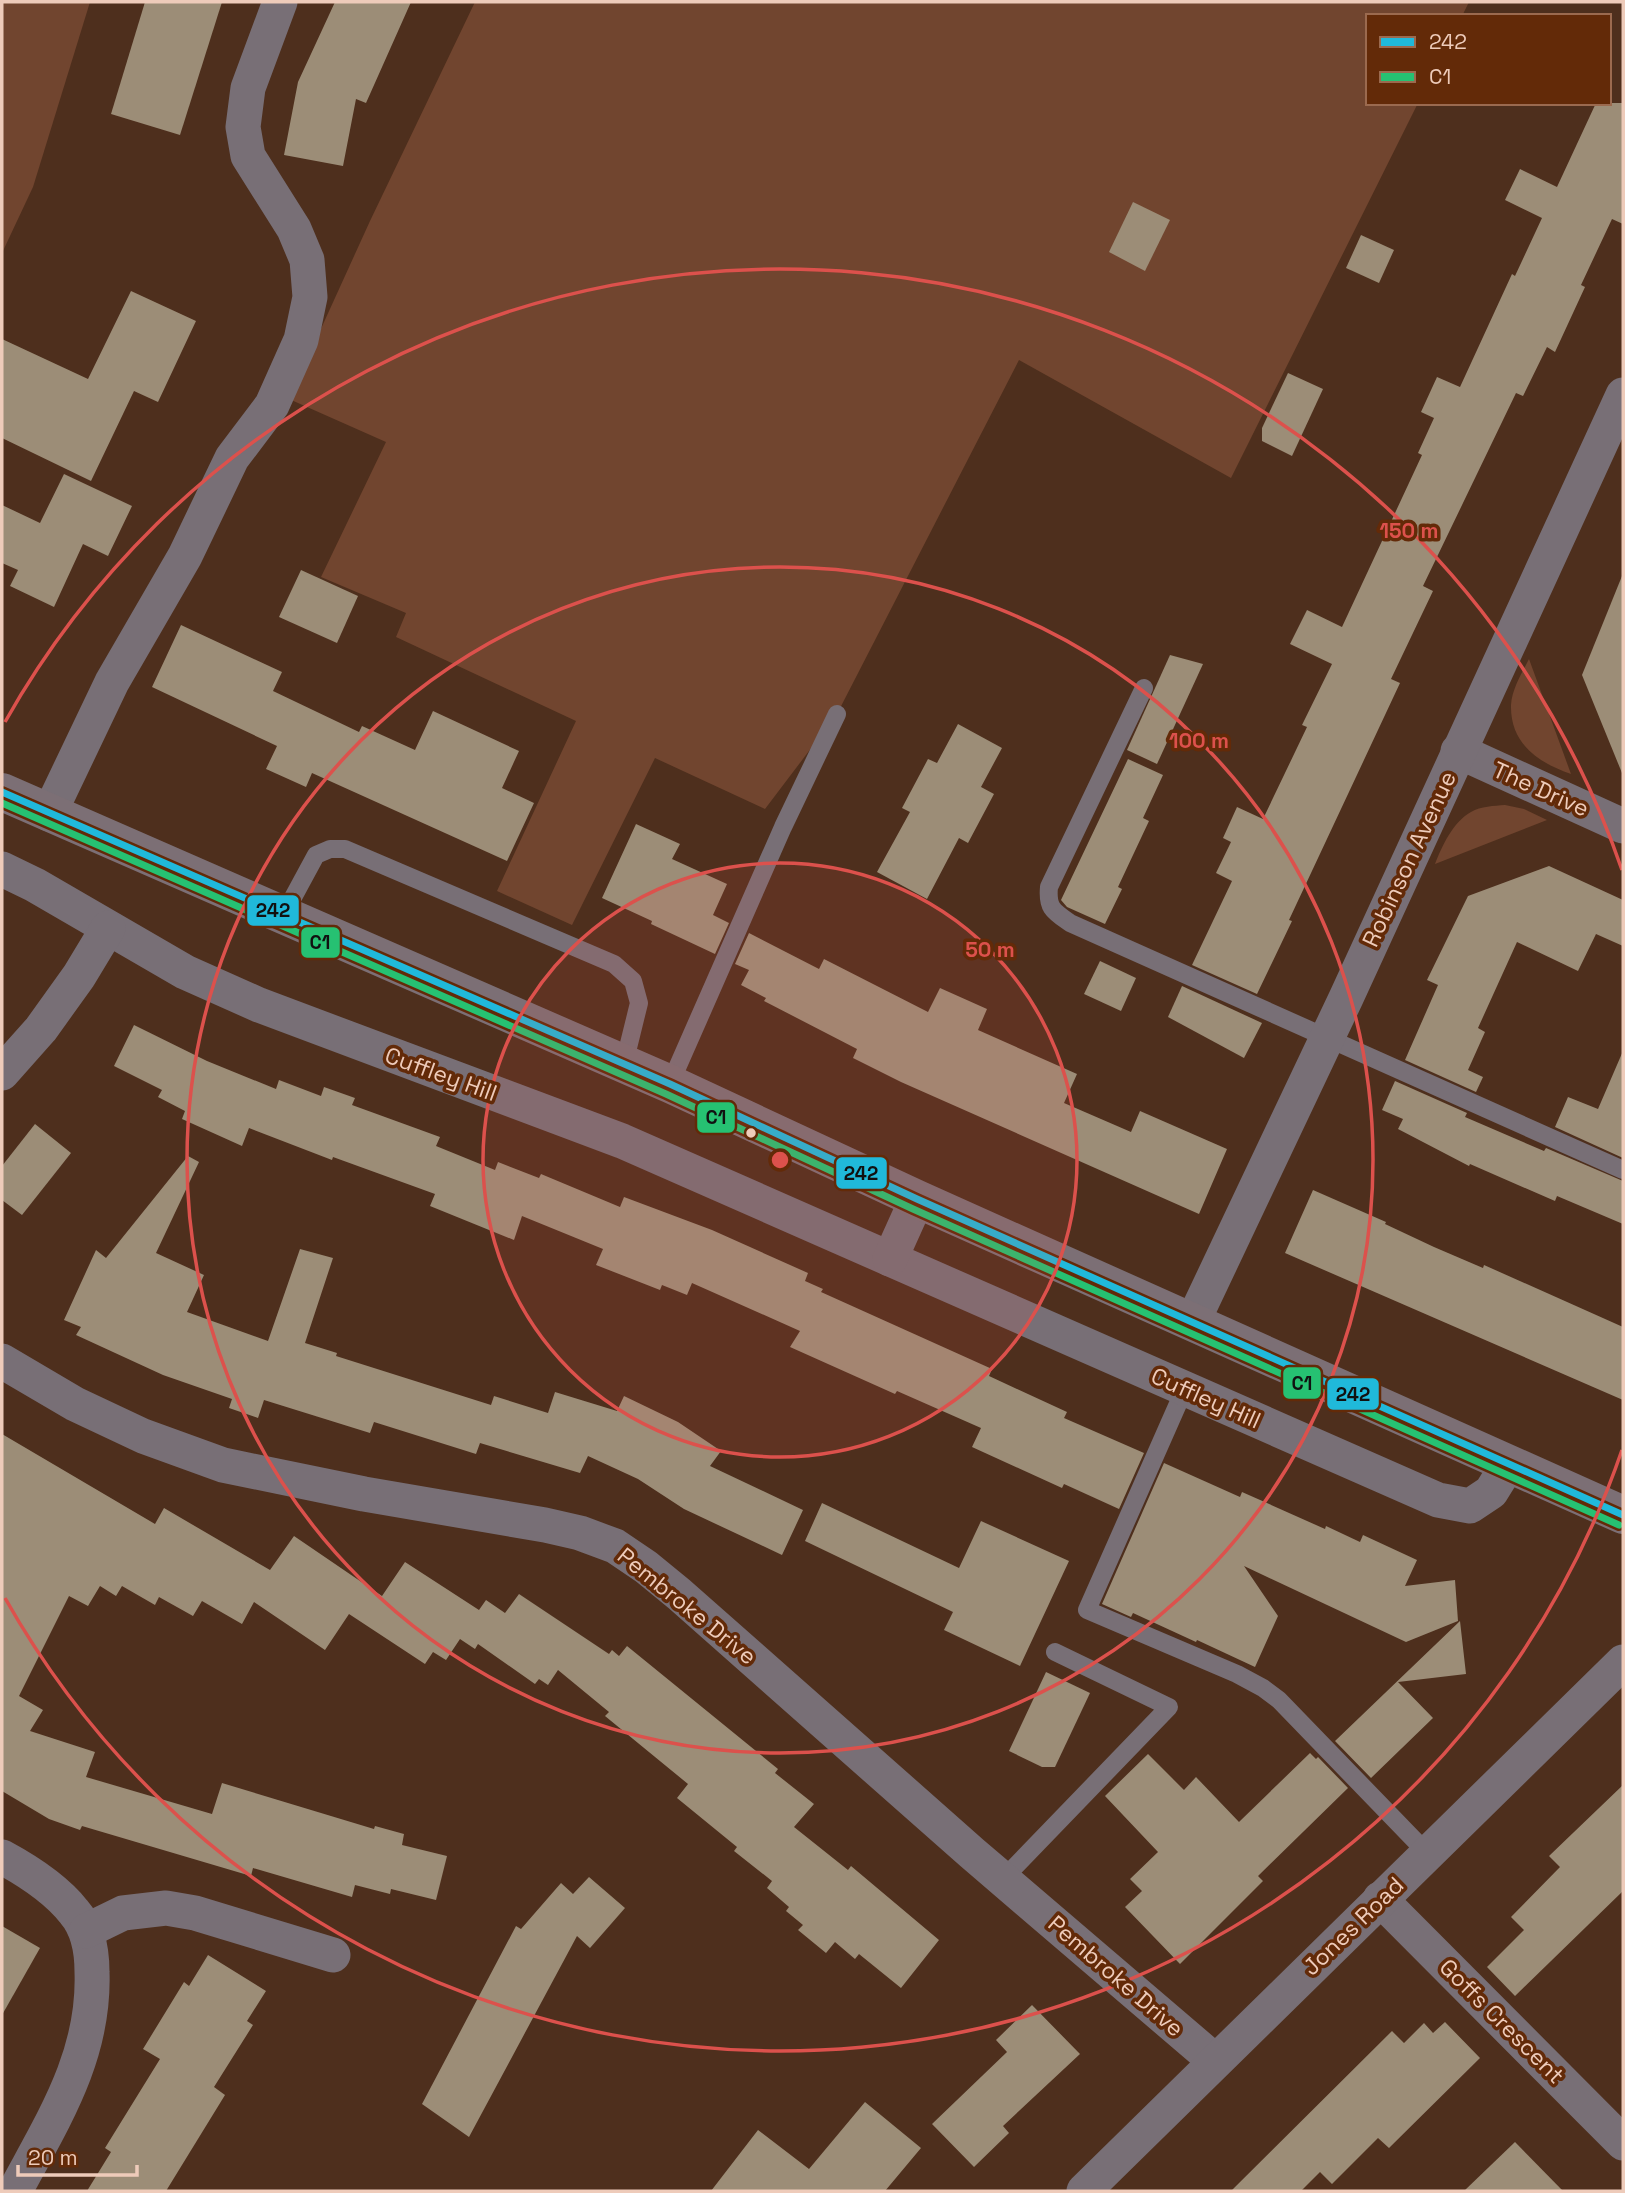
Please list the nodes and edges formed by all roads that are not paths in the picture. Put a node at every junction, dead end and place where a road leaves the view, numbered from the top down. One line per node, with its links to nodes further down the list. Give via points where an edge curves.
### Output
1 (280, 2): 7 (street, via 248,88 243,127 248,156 294,229 307,260 310,297 301,340 272,405 232,458 186,556 112,682)
2 (1623, 395): 5 (street, Robinson Avenue)
3 (1144, 688): 12 (lane, via 1049,887 1048,900 1054,912)
4 (837, 714): 15 (lane)
5 (1458, 751): 8 (street, The Drive); 12 (street, Robinson Avenue)
6 (2, 792): 7 (main road)
7 (49, 814): 10 (main road)
8 (1623, 826)
9 (2, 869): 11 (street, Cuffley Hill)
10 (283, 916): 13 (main road); 13 (lane, via 316,855 345,849 614,964 633,981 639,1003)
11 (108, 928): 14 (street, via 41,1029); 18 (street, Cuffley Hill, via 185,972 259,1005 622,1141)
12 (1326, 1038): 16 (lane); 19 (street, Robinson Avenue)
13 (624, 1065): 15 (main road)
14 (2, 1073)
15 (670, 1084): 17 (main road)
16 (1623, 1170)
17 (917, 1199): 18 (street); 19 (main road)
18 (890, 1259): 21 (street, Cuffley Hill)
19 (1193, 1321): 22 (main road)
20 (2, 1361): 28 (street, Pembroke Drive, via 75,1404 223,1465 545,1524 615,1546 672,1588)
21 (1185, 1388): 22 (street, Cuffley Hill, via 1438,1500 1470,1506 1491,1492); 26 (lane, via 1087,1610 1263,1688)
22 (1509, 1463): 23 (main road)
23 (1623, 1515)
24 (1055, 1652): 28 (lane, via 1168,1707)
25 (1623, 1662): 26 (street, Jones Road)
26 (1427, 1853): 29 (street, Jones Road)
27 (2, 1857): 30 (street, via 58,1895)
28 (1003, 1880): 32 (street, Pembroke Drive)
29 (1380, 1899): 32 (street, Jones Road); 33 (street, Goffs Crescent)
30 (86, 1931): 31 (street, via 123,1913 166,1908); 34 (street, via 93,1985 88,2034 60,2108)
31 (333, 1955)
32 (1215, 2061): 35 (street, Jones Road)
33 (1623, 2143)
34 (15, 2191)
35 (1084, 2191)

